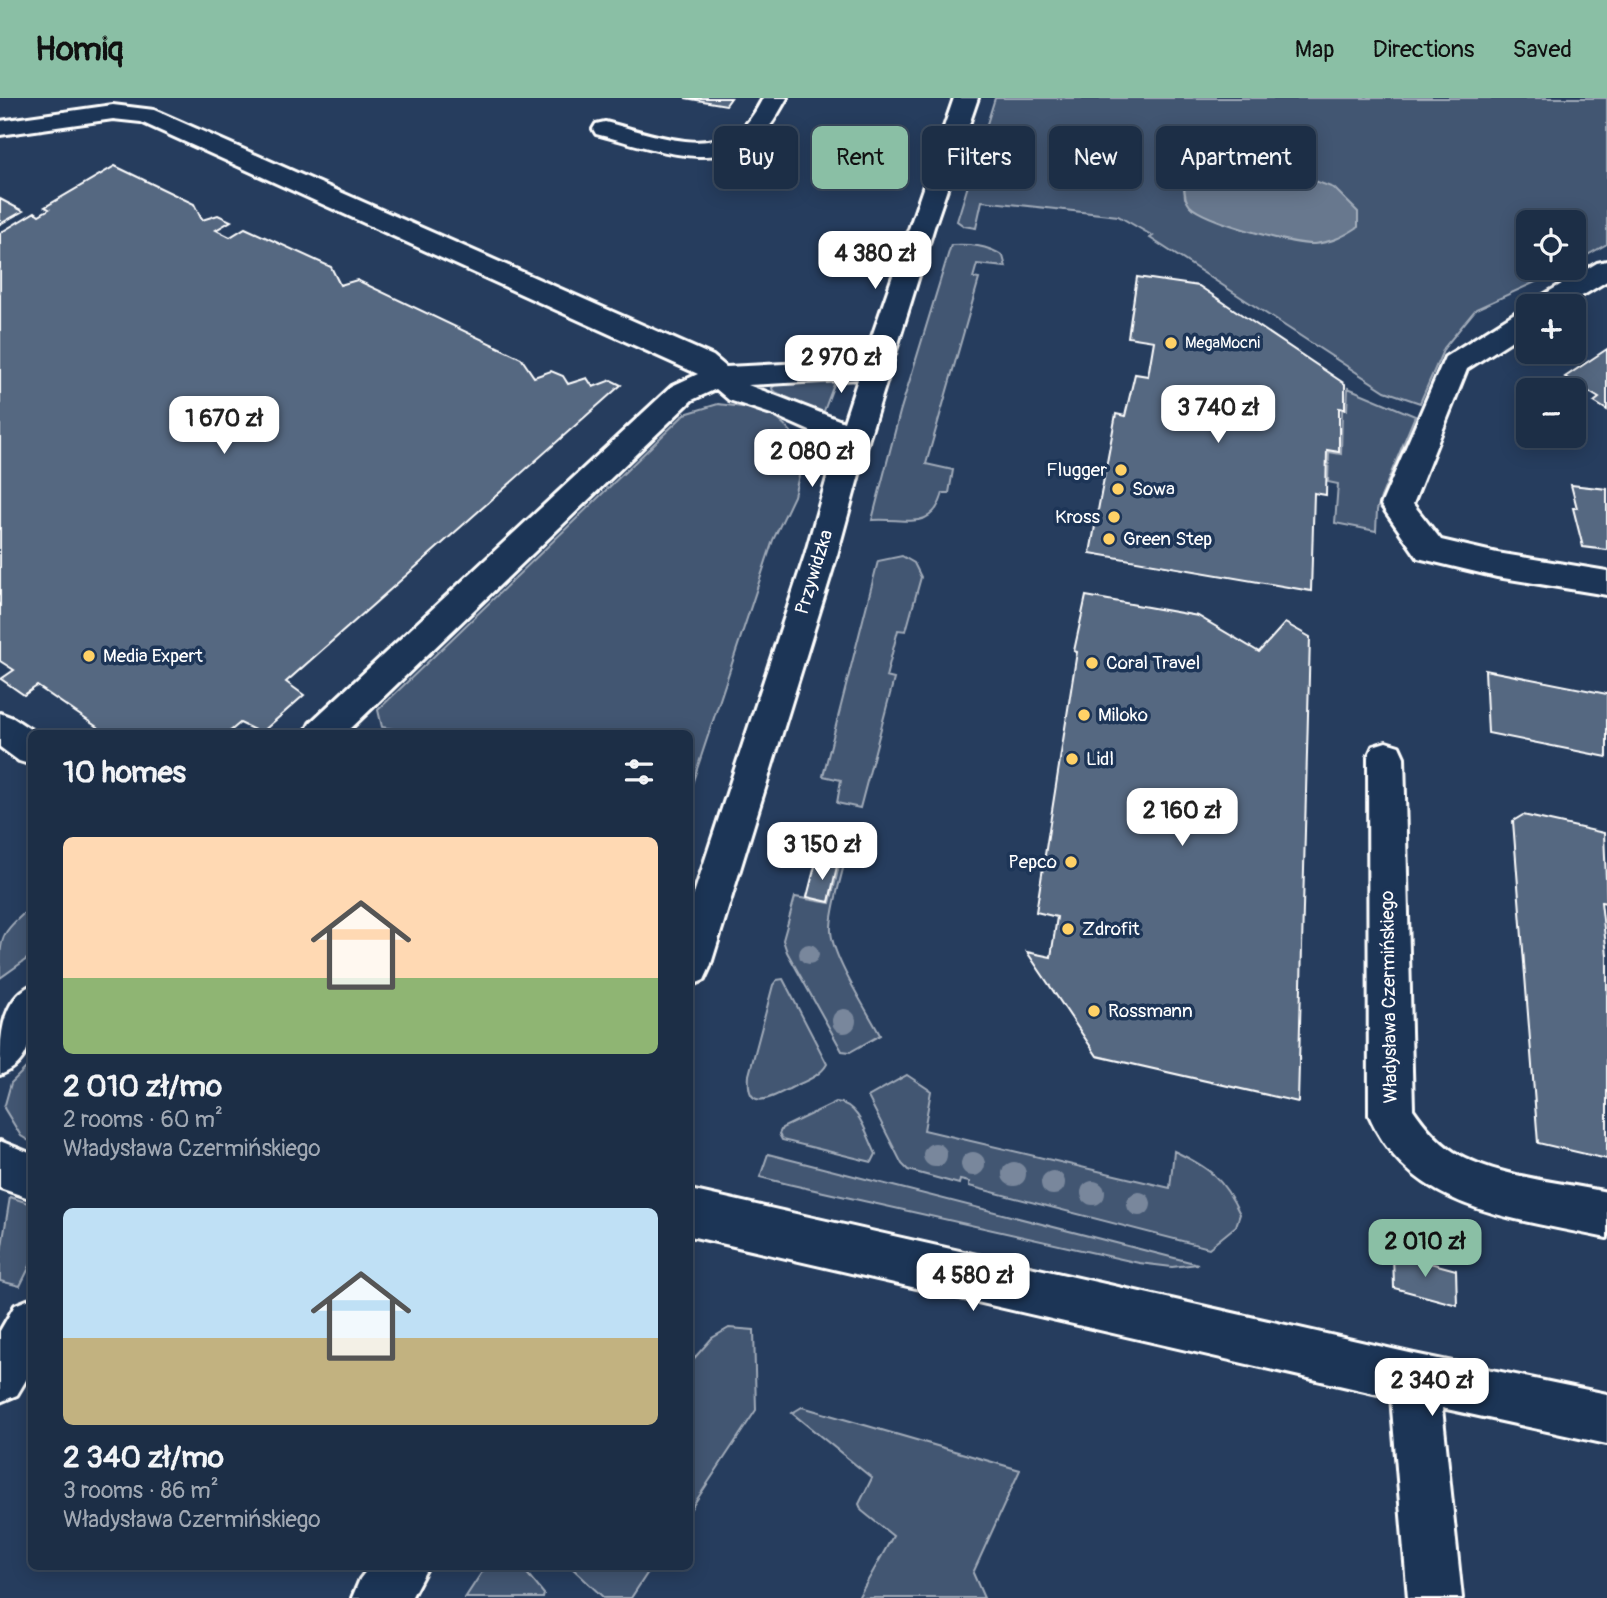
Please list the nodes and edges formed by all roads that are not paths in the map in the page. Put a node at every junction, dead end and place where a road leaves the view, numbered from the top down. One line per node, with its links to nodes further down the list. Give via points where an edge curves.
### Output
1 (775, 98): 4 (street, via 753,132 731,146 703,151)
2 (966, 98): 8 (street, Przywidzka)
3 (0, 128): 9 (street, via 113,112 146,115 704,363)
4 (605, 129)
5 (1607, 269): 6 (street)
6 (1565, 294)
7 (1516, 325): 11 (street, via 1455,364 1397,505 1430,550)
8 (876, 369): 9 (street); 10 (street, Przywidzka)
9 (718, 377): 10 (street, via 739,393); 12 (street, via 682,393)
10 (854, 438): 14 (street, Przywidzka)
11 (1607, 583)
12 (326, 730)
13 (1386, 757): 22 (street, Władysława Czermińskiego, via 1391,1115 1407,1139 1436,1167 1463,1182)
14 (693, 958)
15 (0, 1000): 16 (street)
16 (28, 1004)
17 (28, 1010): 18 (street)
18 (0, 1055)
19 (0, 1163): 20 (street)
20 (28, 1176)
21 (693, 1214): 25 (street)
22 (1607, 1215)
23 (28, 1329): 24 (street)
24 (0, 1378)
25 (1414, 1378): 26 (street); 29 (street)
26 (1607, 1419)
27 (399, 1570): 28 (street)
28 (379, 1598)
29 (1435, 1598)

